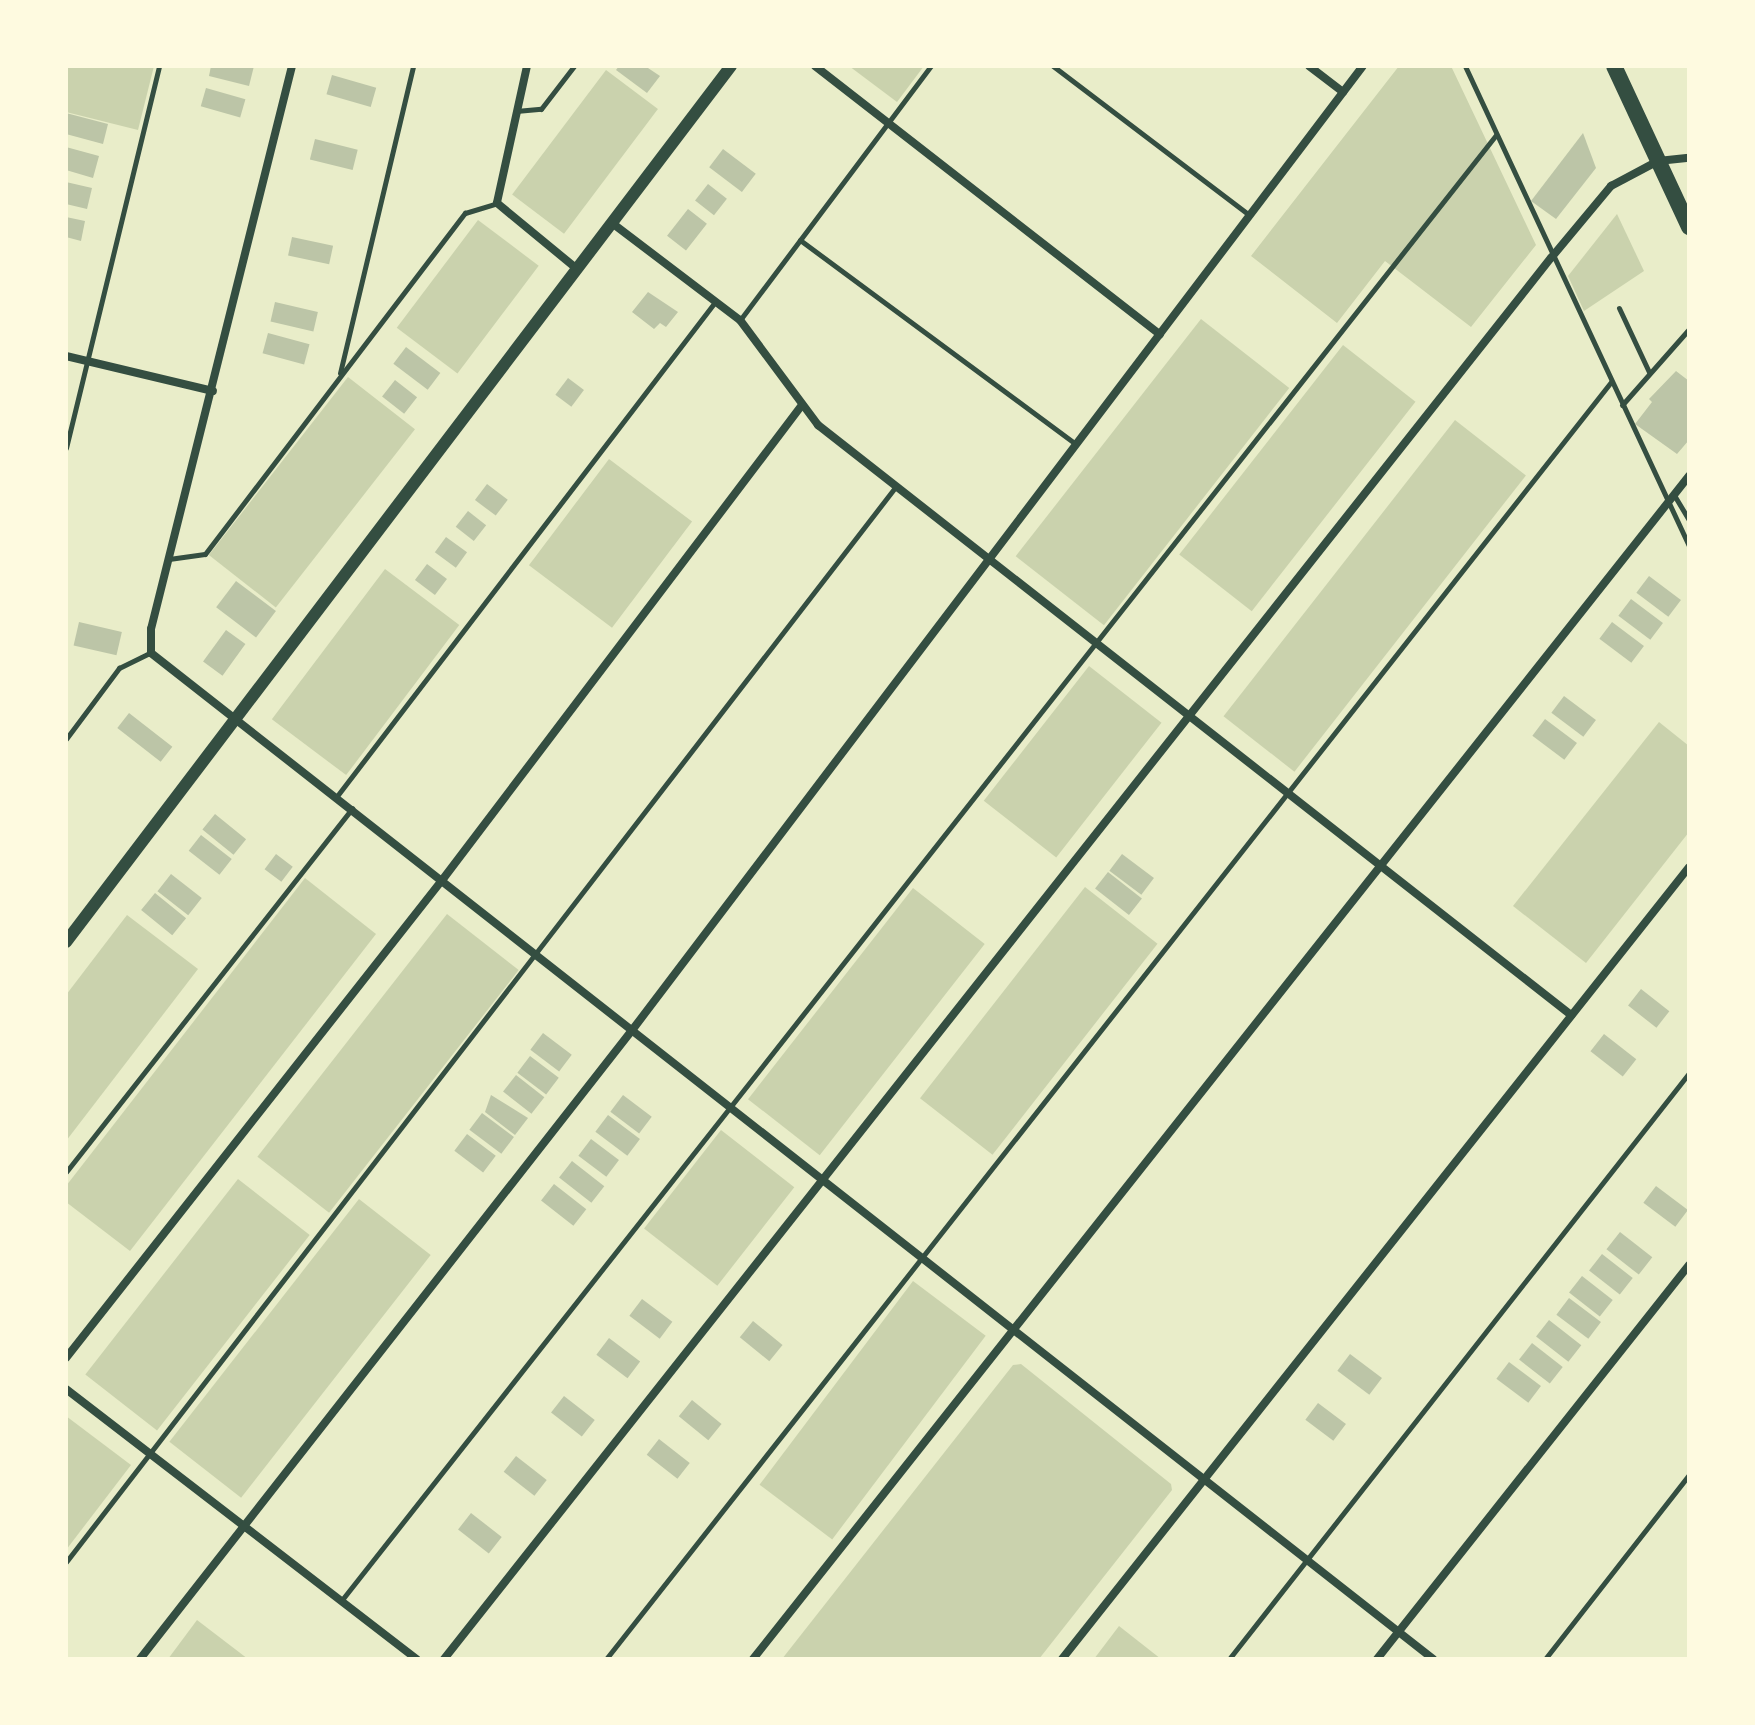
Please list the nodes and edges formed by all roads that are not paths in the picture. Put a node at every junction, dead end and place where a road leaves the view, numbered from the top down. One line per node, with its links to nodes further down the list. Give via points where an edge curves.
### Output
1 (159, 66): 33 (lane)
2 (292, 66): 37 (street)
3 (413, 66): 35 (lane)
4 (527, 66): 15 (street)
5 (574, 66): 15 (lane, via 541,109)
6 (731, 66): 22 (street)
7 (815, 66): 16 (street)
8 (931, 66): 16 (lane)
9 (1053, 66): 21 (lane)
10 (1309, 66): 14 (street)
11 (1363, 66): 14 (street)
12 (1465, 66): 17 (lane)
13 (1614, 66): 19 (main road)
14 (1343, 92): 21 (street)
15 (516, 111): 20 (street)
16 (887, 122): 24 (lane); 31 (street)
17 (1496, 135): 25 (lane); 49 (lane)
18 (1689, 158): 19 (street)
19 (1658, 161): 23 (main road); 25 (street, via 1611,186)
20 (497, 203): 26 (street); 35 (lane, via 465,213)
21 (1250, 216): 31 (street)
22 (612, 223): 26 (street); 27 (street)
23 (1689, 227)
24 (800, 240): 29 (lane); 40 (lane)
25 (1551, 258): 36 (lane); 51 (street)
26 (577, 269): 52 (street)
27 (715, 301): 29 (street); 55 (lane)
28 (1619, 308): 34 (lane)
29 (740, 320): 38 (street)
30 (1689, 329): 34 (lane)
31 (1160, 335): 40 (street)
32 (66, 356): 33 (street)
33 (86, 361): 37 (street); 41 (lane)
34 (1649, 372): 39 (lane)
35 (339, 378): 47 (lane, via 205,554)
36 (1611, 382): 39 (lane); 54 (lane)
37 (213, 391): 47 (street)
38 (802, 405): 43 (street, via 818,425); 59 (street)
39 (1622, 405): 44 (lane)
40 (1076, 444): 48 (street)
41 (66, 448)
42 (1689, 476): 44 (street)
43 (896, 486): 48 (street); 61 (lane)
44 (1671, 498): 45 (lane); 46 (lane); 57 (street)
45 (1689, 520)
46 (1689, 546)
47 (169, 559): 50 (street, via 151,629)
48 (989, 559): 49 (street); 63 (street)
49 (1097, 644): 51 (street); 65 (lane)
50 (151, 653): 52 (street); 53 (lane, via 119,668)
51 (1190, 716): 54 (street); 67 (street)
52 (236, 719): 55 (street); 60 (street)
53 (66, 739)
54 (1289, 794): 57 (street); 68 (lane)
55 (337, 796): 56 (street)
56 (352, 808): 59 (street); 66 (lane)
57 (1380, 865): 62 (street); 70 (street)
58 (1689, 867): 62 (street)
59 (443, 879): 61 (street); 71 (street)
60 (66, 942)
61 (539, 954): 63 (street); 73 (lane)
62 (1571, 1015): 75 (street)
63 (633, 1029): 65 (street); 76 (street)
64 (1689, 1073): 77 (lane)
65 (731, 1109): 67 (street); 79 (lane)
66 (66, 1172)
67 (823, 1181): 68 (street); 83 (street)
68 (922, 1259): 70 (street); 84 (lane)
69 (1689, 1265): 80 (street)
70 (1013, 1330): 75 (street); 85 (street)
71 (66, 1358)
72 (66, 1389): 73 (street)
73 (149, 1453): 76 (street); 78 (lane)
74 (1689, 1475): 90 (lane)
75 (1204, 1480): 77 (street); 86 (street)
76 (243, 1525): 79 (street); 81 (street)
77 (1308, 1561): 80 (street); 87 (lane)
78 (66, 1562)
79 (341, 1601): 82 (street)
80 (1398, 1632): 88 (street); 89 (street)
81 (140, 1659)
82 (417, 1659)
83 (444, 1659)
84 (606, 1659)
85 (753, 1659)
86 (1062, 1659)
87 (1229, 1659)
88 (1377, 1659)
89 (1433, 1659)
90 (1545, 1659)

